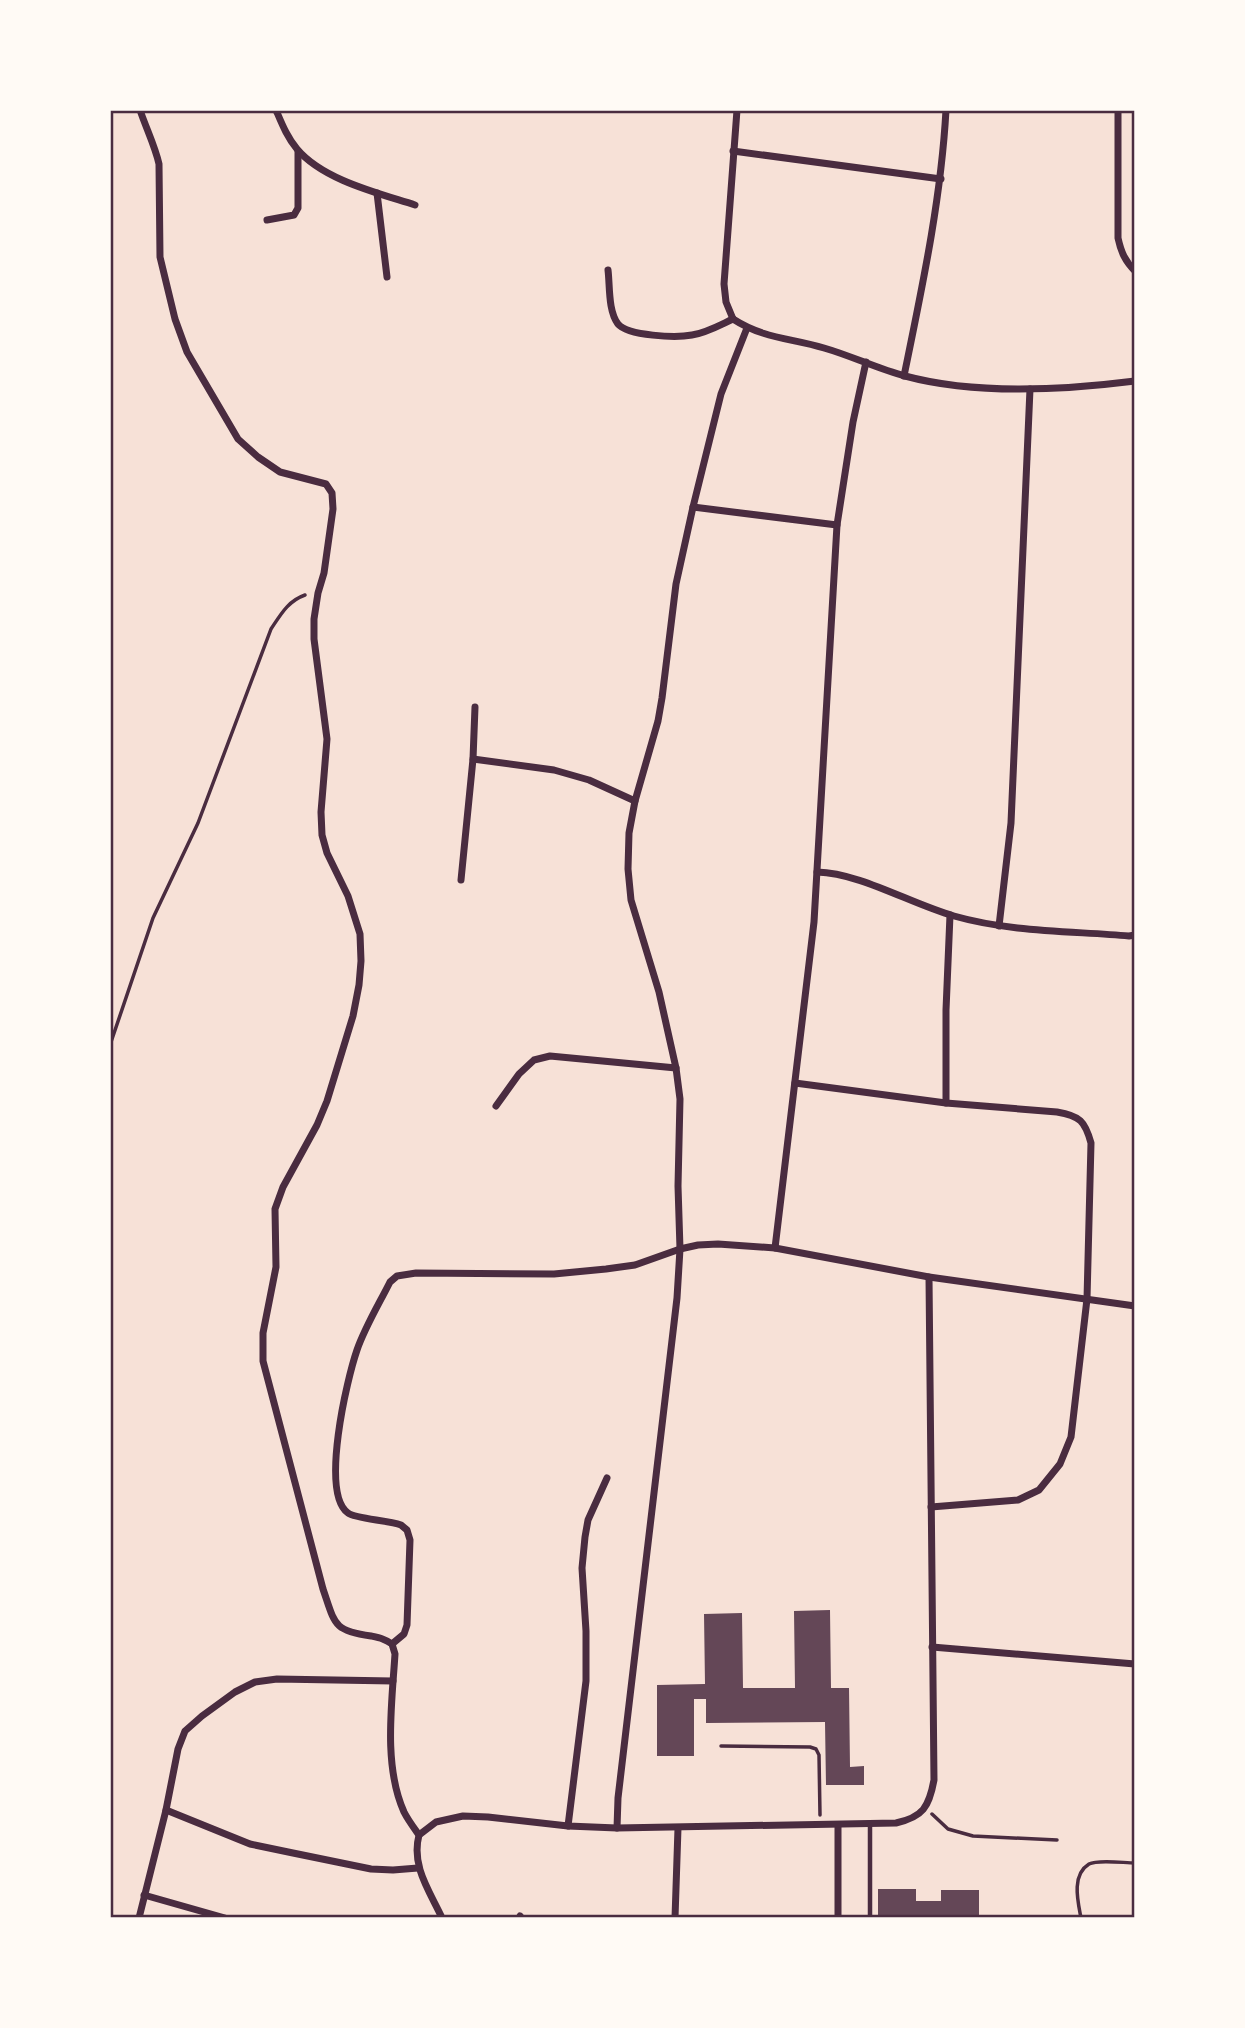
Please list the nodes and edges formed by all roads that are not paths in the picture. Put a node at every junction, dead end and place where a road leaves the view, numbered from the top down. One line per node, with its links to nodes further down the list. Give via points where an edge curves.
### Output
1 (140, 110): 42 (street, via 157,151 160,257 187,352 239,439 280,472 326,484 332,493 314,639 327,739 322,835 360,934 361,961 354,1016 327,1101 275,1209 276,1267 263,1333 263,1362 331,1613 341,1629)
2 (276, 110): 6 (street)
3 (737, 110): 7 (street)
4 (946, 110): 8 (street)
5 (1118, 110): 13 (street, via 1118,238 1126,263)
6 (298, 151): 9 (street, via 331,175); 11 (street, via 298,208 294,215)
7 (733, 151): 8 (street); 15 (street, via 724,284)
8 (941, 178): 18 (street)
9 (377, 193): 10 (street); 14 (street)
10 (415, 205)
11 (267, 220)
12 (608, 271): 15 (street, via 612,313 629,331 692,335)
13 (1135, 271)
14 (387, 277)
15 (733, 319): 16 (street)
16 (747, 328): 17 (street); 21 (street, via 721,394)
17 (866, 362): 18 (street); 22 (street)
18 (905, 376): 20 (street, via 955,385)
19 (1135, 381): 20 (street)
20 (1030, 389): 29 (street, via 1011,823)
21 (693, 507): 22 (street); 25 (street, via 676,584 660,710)
22 (837, 526): 26 (street)
23 (475, 707): 24 (street)
24 (473, 759): 25 (street, via 554,770); 27 (street)
25 (635, 801): 31 (street, via 629,832 631,900)
26 (817, 872): 28 (street, via 846,876); 32 (street)
27 (461, 880)
28 (950, 915): 29 (street); 33 (street)
29 (999, 926): 30 (street)
30 (1135, 935)
31 (676, 1068): 34 (street, via 550,1056 534,1060); 36 (street, via 681,1099)
32 (795, 1083): 33 (street); 35 (street)
33 (946, 1103): 38 (street, via 1057,1112 1083,1122 1091,1143)
34 (496, 1106)
35 (775, 1248): 36 (street, via 718,1244); 37 (street)
36 (680, 1249): 42 (street, via 635,1265 606,1269 554,1274 416,1273 390,1282 357,1349 341,1411 336,1456 341,1506 349,1515 401,1525 410,1540 407,1625); 50 (street)
37 (929, 1277): 38 (street); 41 (street)
38 (1087, 1299): 39 (street); 41 (street, via 1070,1437 1060,1464 1039,1490 1018,1500)
39 (1135, 1306)
40 (607, 1478): 49 (street, via 585,1537 586,1681)
41 (931, 1507): 43 (street)
42 (392, 1644): 45 (street)
43 (932, 1647): 44 (street); 47 (street, via 931,1797 911,1820)
44 (1135, 1664)
45 (393, 1681): 46 (street, via 277,1679 255,1682 235,1692 185,1731); 52 (street, via 395,1781 404,1812)
46 (166, 1810): 53 (street, via 250,1843 292,1853 371,1869); 54 (street)
47 (870, 1824): 48 (street); 60 (lane)
48 (838, 1825): 51 (street); 59 (street)
49 (568, 1826): 50 (street); 52 (street, via 463,1816 436,1822)
50 (617, 1828): 51 (street)
51 (677, 1828): 58 (street)
52 (419, 1835): 53 (street, via 415,1849)
53 (418, 1868): 57 (street)
54 (144, 1895): 55 (street); 56 (street)
55 (139, 1918)
56 (225, 1918)
57 (442, 1918)
58 (676, 1918)
59 (838, 1918)
60 (870, 1918)

